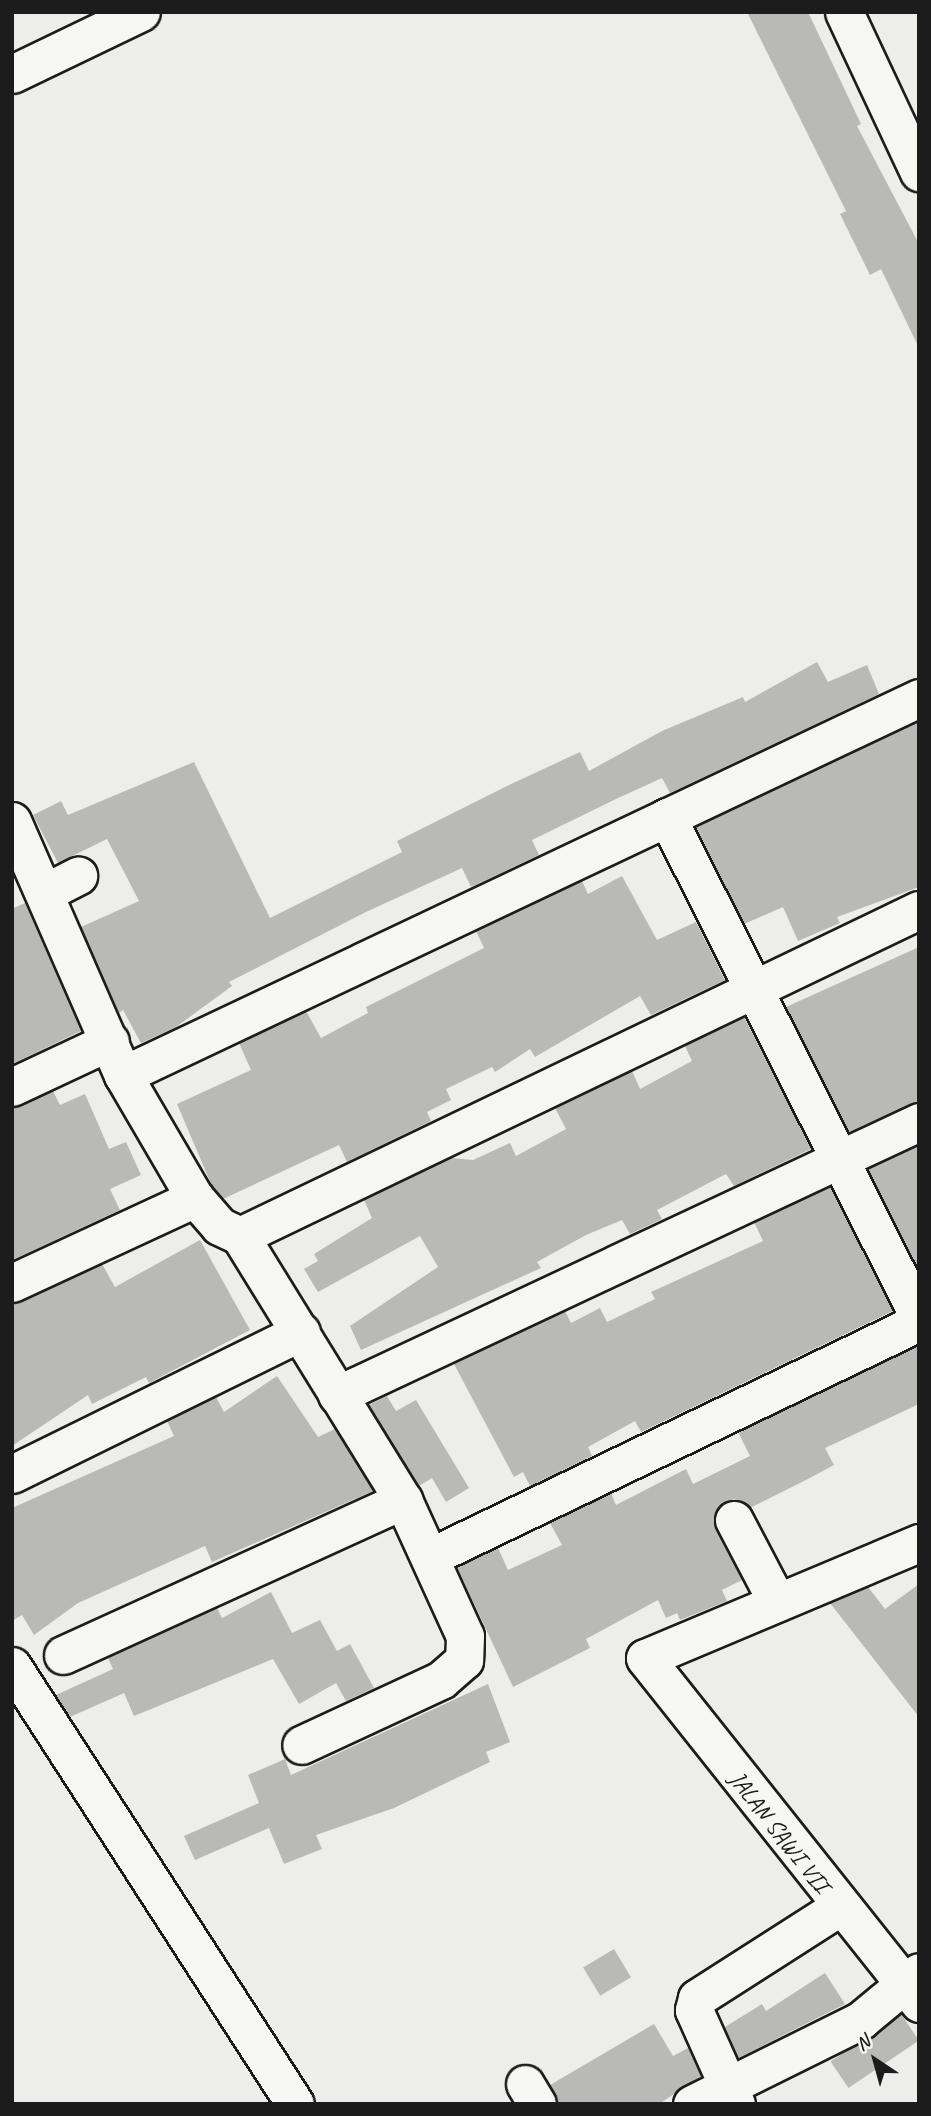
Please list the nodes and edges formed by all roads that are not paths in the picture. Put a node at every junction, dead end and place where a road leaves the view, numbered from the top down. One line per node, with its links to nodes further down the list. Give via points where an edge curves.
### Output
1 (141, 12): 3 (street)
2 (844, 12): 4 (street)
3 (12, 74)
4 (919, 172)
5 (919, 698): 6 (street)
6 (667, 817): 9 (street); 11 (street)
7 (12, 821): 10 (street, via 63,884)
8 (919, 910): 9 (street)
9 (754, 991): 14 (street); 16 (street)
10 (110, 1041): 11 (street); 12 (street)
11 (123, 1075): 15 (street)
12 (12, 1087)
13 (919, 1122): 14 (street)
14 (840, 1162): 18 (street); 20 (street)
15 (195, 1198): 16 (street, via 219,1226); 17 (street)
16 (240, 1236): 19 (street)
17 (12, 1283)
18 (919, 1320): 25 (street)
19 (301, 1332): 20 (street); 21 (street)
20 (337, 1395): 22 (street)
21 (12, 1474)
22 (403, 1500): 25 (street); 27 (street)
23 (734, 1520): 26 (street)
24 (915, 1551): 26 (street)
25 (434, 1555): 29 (street, via 465,1636 464,1661 441,1680)
26 (776, 1602): 30 (street, JALAN SAWI VII, via 645,1658)
27 (63, 1655)
28 (12, 1666): 33 (street)
29 (302, 1745)
30 (838, 1908): 31 (street, JALAN SAWI VII); 32 (street, via 697,1998 694,2010)
31 (914, 1986): 32 (street)
32 (730, 2095): 34 (street)
33 (295, 2104)
34 (692, 2104)

